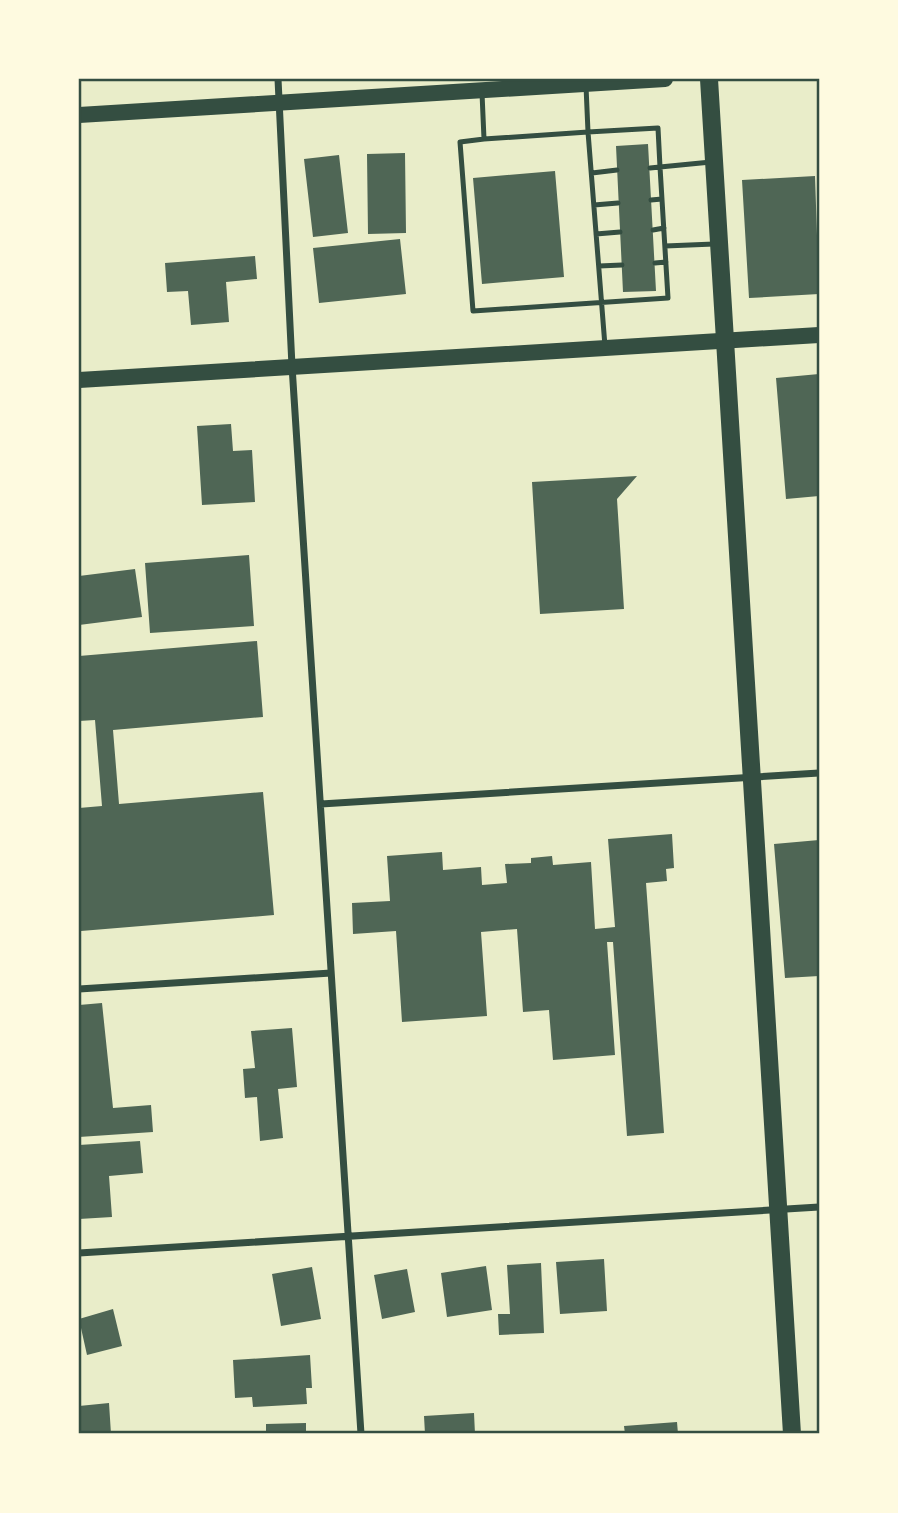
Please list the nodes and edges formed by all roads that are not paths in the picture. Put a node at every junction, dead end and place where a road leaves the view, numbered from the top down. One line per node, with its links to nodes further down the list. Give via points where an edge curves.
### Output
1 (278, 79): 6 (street)
2 (665, 79): 4 (main road)
3 (709, 79): 10 (highway)
4 (586, 84): 5 (main road); 8 (lane)
5 (482, 90): 6 (main road); 9 (lane)
6 (279, 103): 7 (main road); 33 (street)
7 (79, 115)
8 (588, 131): 9 (lane); 11 (lane, via 658,128); 14 (lane)
9 (484, 139): 29 (lane, via 460,142 473,311)
10 (715, 162): 11 (lane); 23 (highway)
11 (660, 167): 12 (lane); 15 (lane)
12 (650, 168)
13 (617, 170): 14 (lane)
14 (592, 173): 18 (lane)
15 (662, 199): 16 (lane); 19 (lane)
16 (652, 200)
17 (618, 203): 18 (lane)
18 (594, 205): 22 (lane)
19 (664, 228): 20 (lane); 24 (lane)
20 (653, 230)
21 (620, 232): 22 (lane)
22 (596, 234): 28 (lane)
23 (720, 244): 24 (lane); 31 (highway)
24 (665, 246): 25 (lane)
25 (666, 262): 26 (lane); 29 (lane, via 668,299)
26 (655, 263)
27 (622, 265): 28 (lane)
28 (599, 266): 29 (lane)
29 (601, 302): 32 (lane)
30 (819, 335): 31 (main road)
31 (727, 341): 32 (main road); 36 (highway)
32 (605, 348): 33 (main road)
33 (292, 366): 34 (main road); 37 (street)
34 (79, 380)
35 (819, 773): 36 (street)
36 (752, 777): 37 (street); 41 (highway)
37 (321, 804): 38 (street)
38 (331, 973): 39 (street); 42 (street)
39 (79, 989)
40 (819, 1208): 41 (street)
41 (778, 1210): 42 (street); 45 (highway)
42 (349, 1238): 43 (street); 44 (street)
43 (79, 1252)
44 (361, 1434)
45 (792, 1434)

